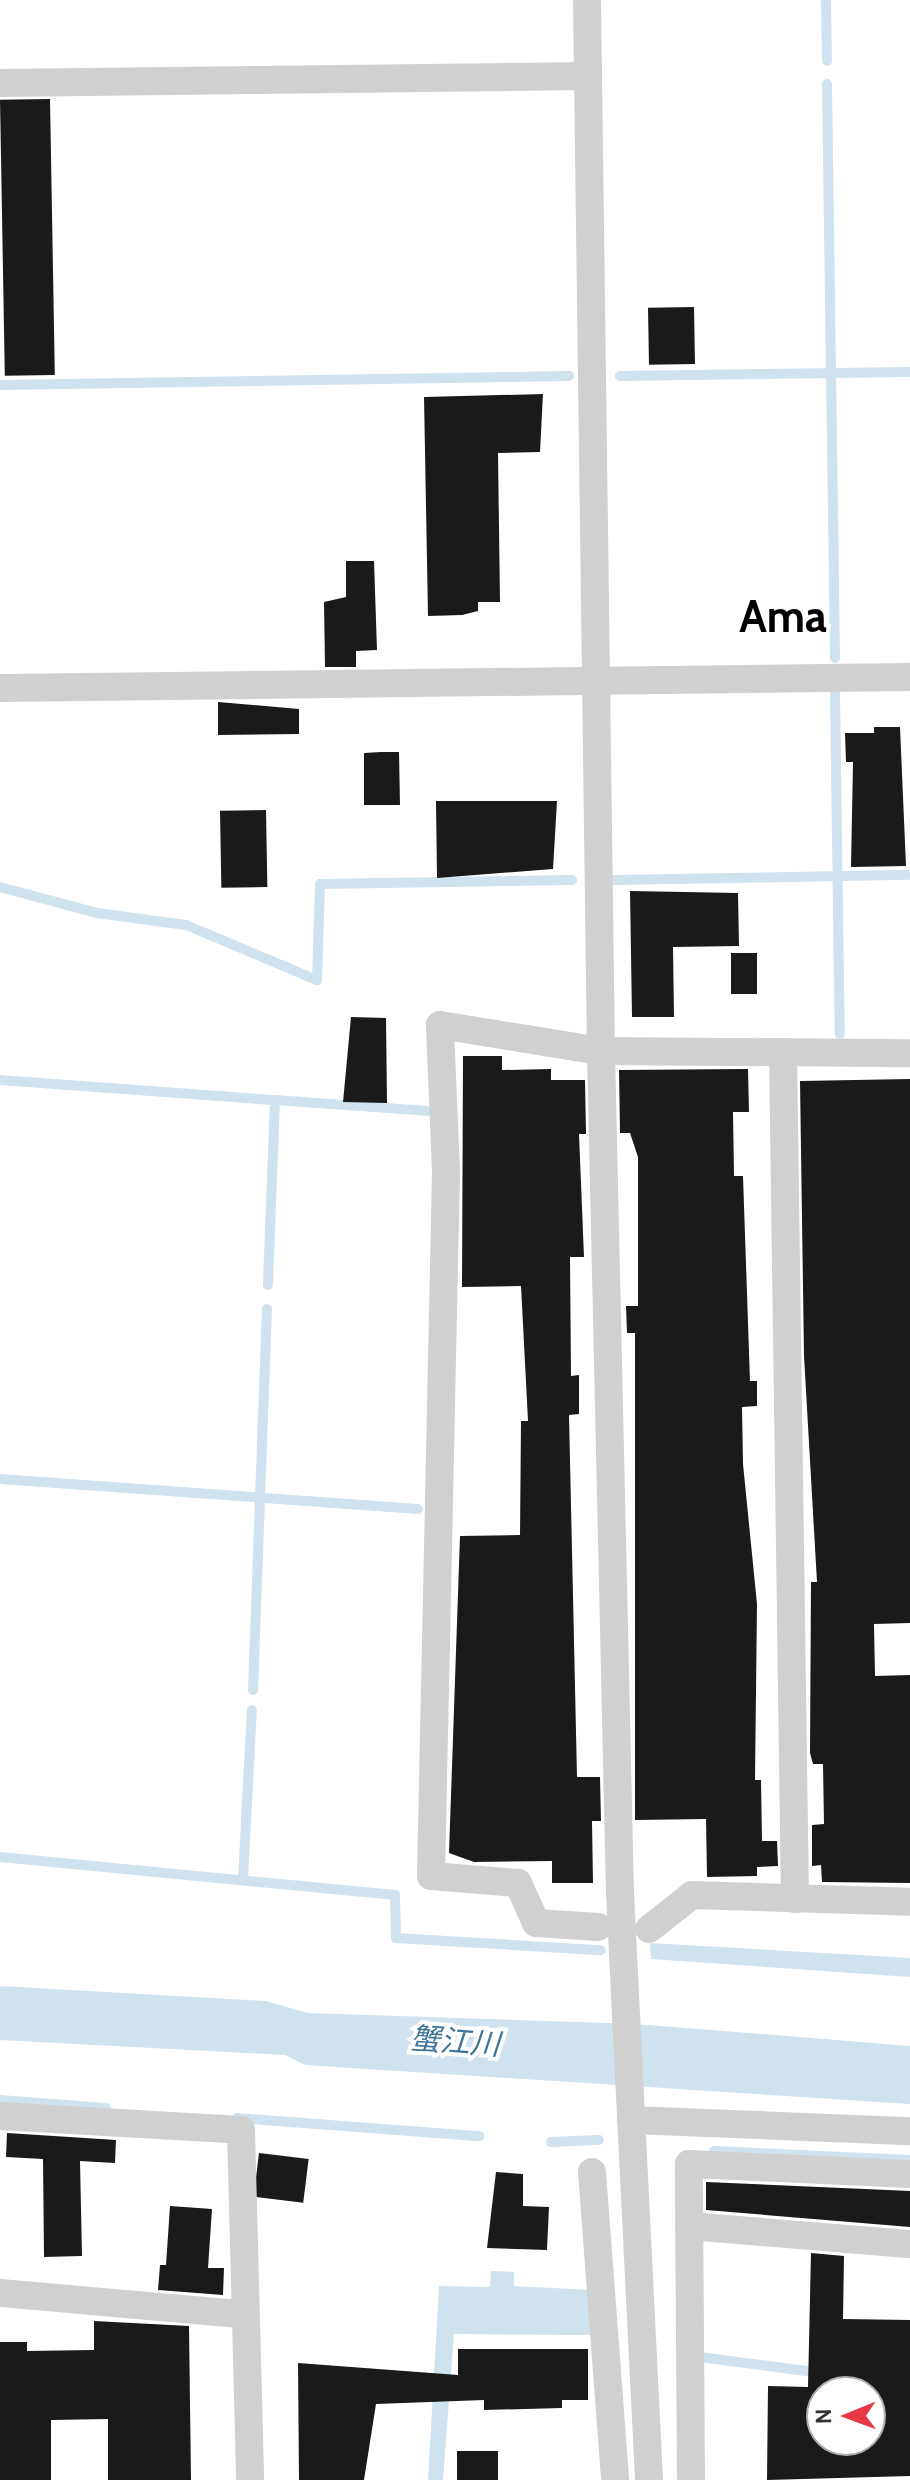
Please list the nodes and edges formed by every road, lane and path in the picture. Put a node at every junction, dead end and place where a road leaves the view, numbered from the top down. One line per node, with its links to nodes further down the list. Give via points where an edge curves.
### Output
1 (587, 0): 2 (street)
2 (588, 76): 3 (street); 5 (street)
3 (0, 83)
4 (910, 677): 5 (street)
5 (595, 682): 6 (street); 7 (street)
6 (0, 688)
7 (601, 1051): 8 (street); 12 (street, via 440,1025 446,1171 431,1876 518,1883 536,1923); 14 (street)
8 (783, 1052): 9 (street); 10 (street)
9 (910, 1053)
10 (795, 1899): 11 (street); 13 (street, via 692,1895)
11 (910, 1902)
12 (598, 1927)
13 (649, 1929)
14 (631, 2114): 16 (street); 25 (street)
15 (0, 2116): 22 (street, via 241,2130 247,2301)
16 (910, 2131)
17 (592, 2172): 24 (street)
18 (910, 2174): 19 (street, via 689,2164)
19 (689, 2226): 20 (street); 26 (street)
20 (910, 2244)
21 (0, 2293): 22 (street)
22 (242, 2314): 23 (street)
23 (250, 2480)
24 (615, 2480)
25 (649, 2480)
26 (691, 2480)

